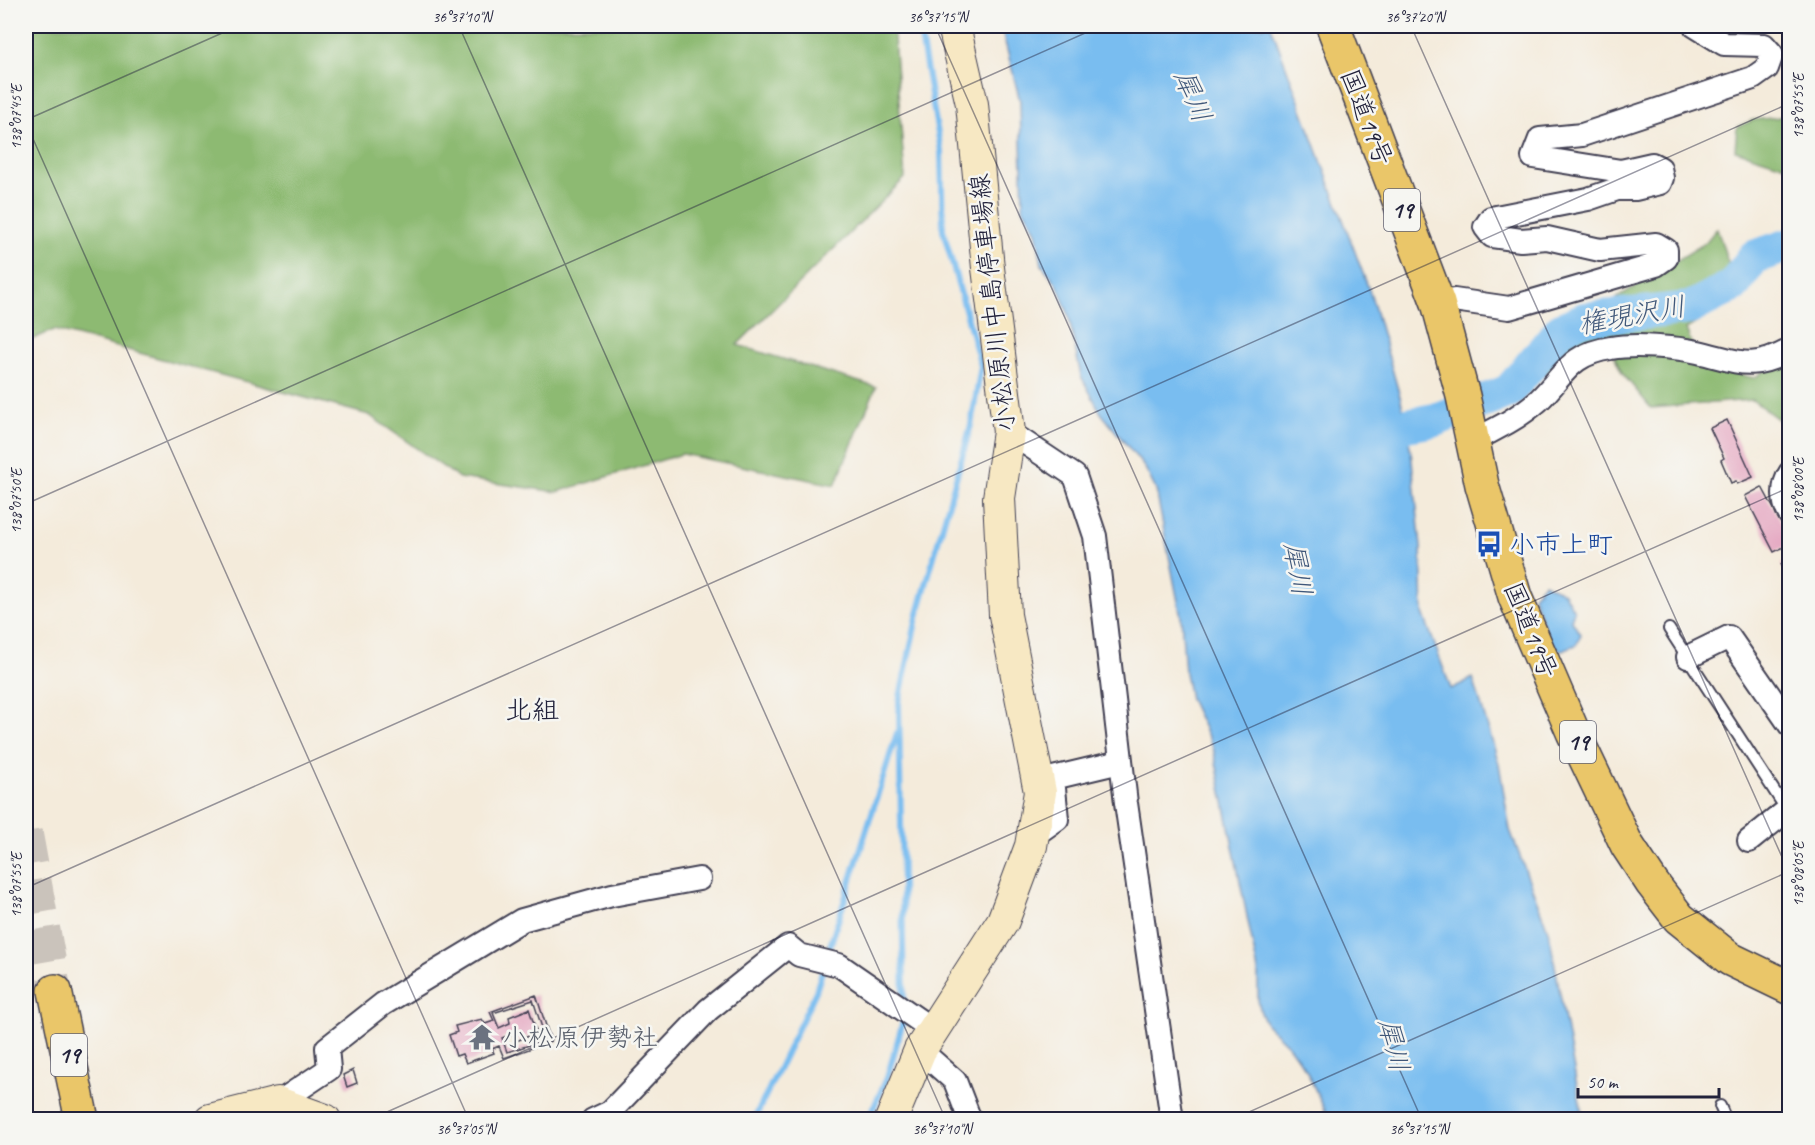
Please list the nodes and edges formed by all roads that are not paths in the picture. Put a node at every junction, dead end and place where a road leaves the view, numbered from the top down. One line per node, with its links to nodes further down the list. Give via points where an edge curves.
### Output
1 (954, 26): 7 (main road, 小松原川中島停車場線, via 972,104)
2 (1333, 26): 4 (highway, 国道19号 / 19)
3 (1695, 26): 4 (street, via 1724,44 1764,45 1772,54 1767,68 1753,78 1582,135 1539,139 1533,157 1622,171 1652,164 1660,168 1660,183 1491,218 1485,227 1492,236 1547,238 1600,250 1656,244 1666,250 1666,258 1656,265 1509,308 1455,300)
4 (1438, 303): 6 (highway, 国道19号 / 19)
5 (1790, 350): 6 (street, via 1754,364 1726,361 1696,351 1610,348 1565,368 1539,400 1512,419)
6 (1468, 421): 18 (highway, 国道19号 / 19, via 1515,597 1627,845 1679,918 1730,959)
7 (1009, 432): 13 (street, via 1075,476 1095,536); 15 (main road, 小松原川中島停車場線, via 999,498 1005,615 1040,792)
8 (1790, 473): 9 (street, via 1784,481 1785,507)
9 (1790, 515)
10 (1669, 629): 11 (lane)
11 (1688, 657): 12 (street, via 1729,637); 14 (lane)
12 (1790, 725)
13 (1120, 762): 15 (street, via 1053,778 1057,819); 29 (street)
14 (1789, 811): 16 (street)
15 (1033, 836): 20 (main road, 小松原川中島停車場線, via 1003,921)
16 (1749, 841)
17 (699, 879): 21 (street, via 612,895 522,920 383,1004 327,1048 329,1069)
18 (1790, 988)
19 (55, 991): 23 (highway, 19)
20 (927, 1040): 26 (street, via 839,965 799,955 788,946 708,1010 610,1112); 27 (main road, 小松原川中島停車場線); 28 (street, via 955,1081)
21 (278, 1103): 24 (main road); 25 (main road)
22 (1720, 1106): 30 (lane)
23 (82, 1119)
24 (210, 1119)
25 (325, 1119)
26 (592, 1119)
27 (891, 1119)
28 (970, 1119)
29 (1172, 1119)
30 (1726, 1119)

